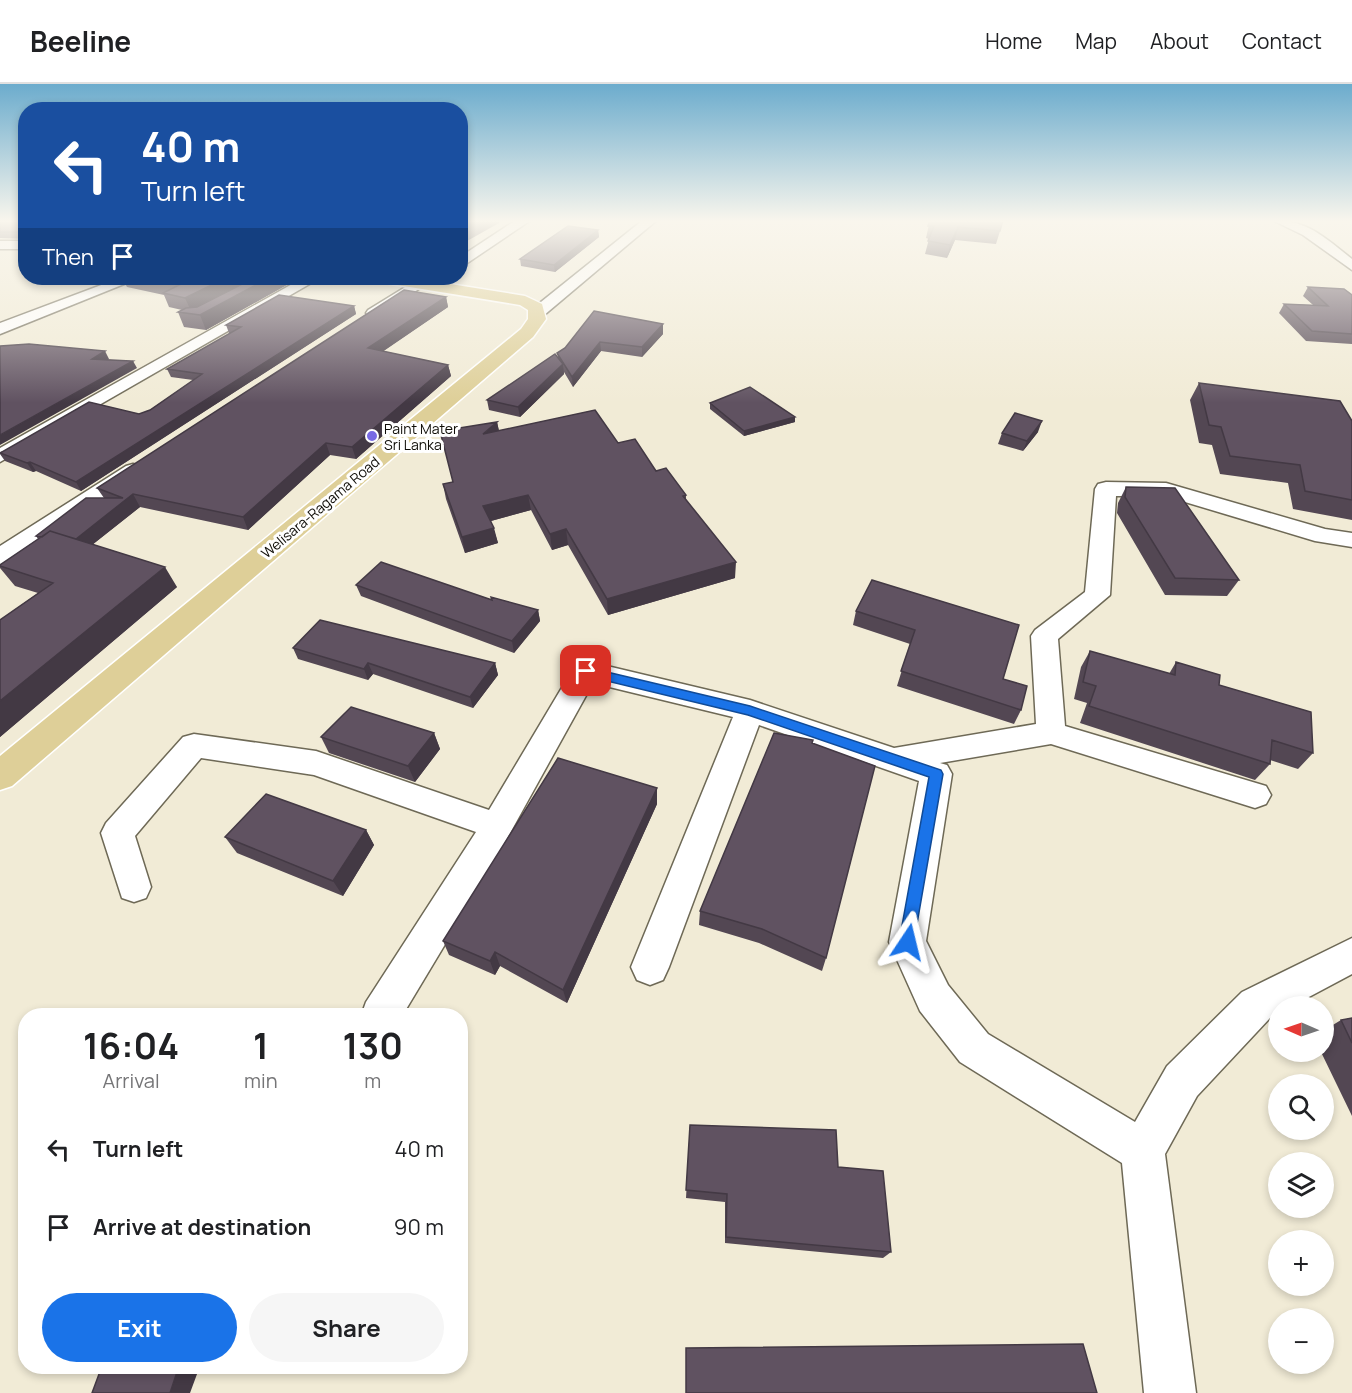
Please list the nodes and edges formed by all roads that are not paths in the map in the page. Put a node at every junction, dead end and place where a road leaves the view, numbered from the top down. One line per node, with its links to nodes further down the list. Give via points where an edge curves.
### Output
1 (576, 281): 6 (street)
2 (117, 285): 8 (street)
3 (301, 285): 9 (street)
4 (418, 285): 7 (street)
5 (450, 285): 6 (main road, via 525,301 533,304)
6 (537, 313): 16 (main road, Welisara-Ragama Road, via 527,333)
7 (362, 321)
8 (0, 329)
9 (0, 456)
10 (149, 460): 12 (street)
11 (1352, 540): 14 (street, via 1323,536 1166,490 1106,489 1097,595 1044,636)
12 (0, 557)
13 (750, 711): 15 (street); 18 (street, via 586,671); 21 (street)
14 (1051, 734): 15 (street); 17 (street)
15 (892, 759): 23 (street, via 936,774 908,942 934,998 974,1048)
16 (0, 776)
17 (1255, 795)
18 (497, 826): 19 (street, via 316,764 194,745 118,832); 22 (street)
19 (134, 887)
20 (1352, 955): 23 (street, via 1256,1005 1182,1080)
21 (650, 967)
22 (385, 1008)
23 (1143, 1151): 24 (street)
24 (1170, 1393)

